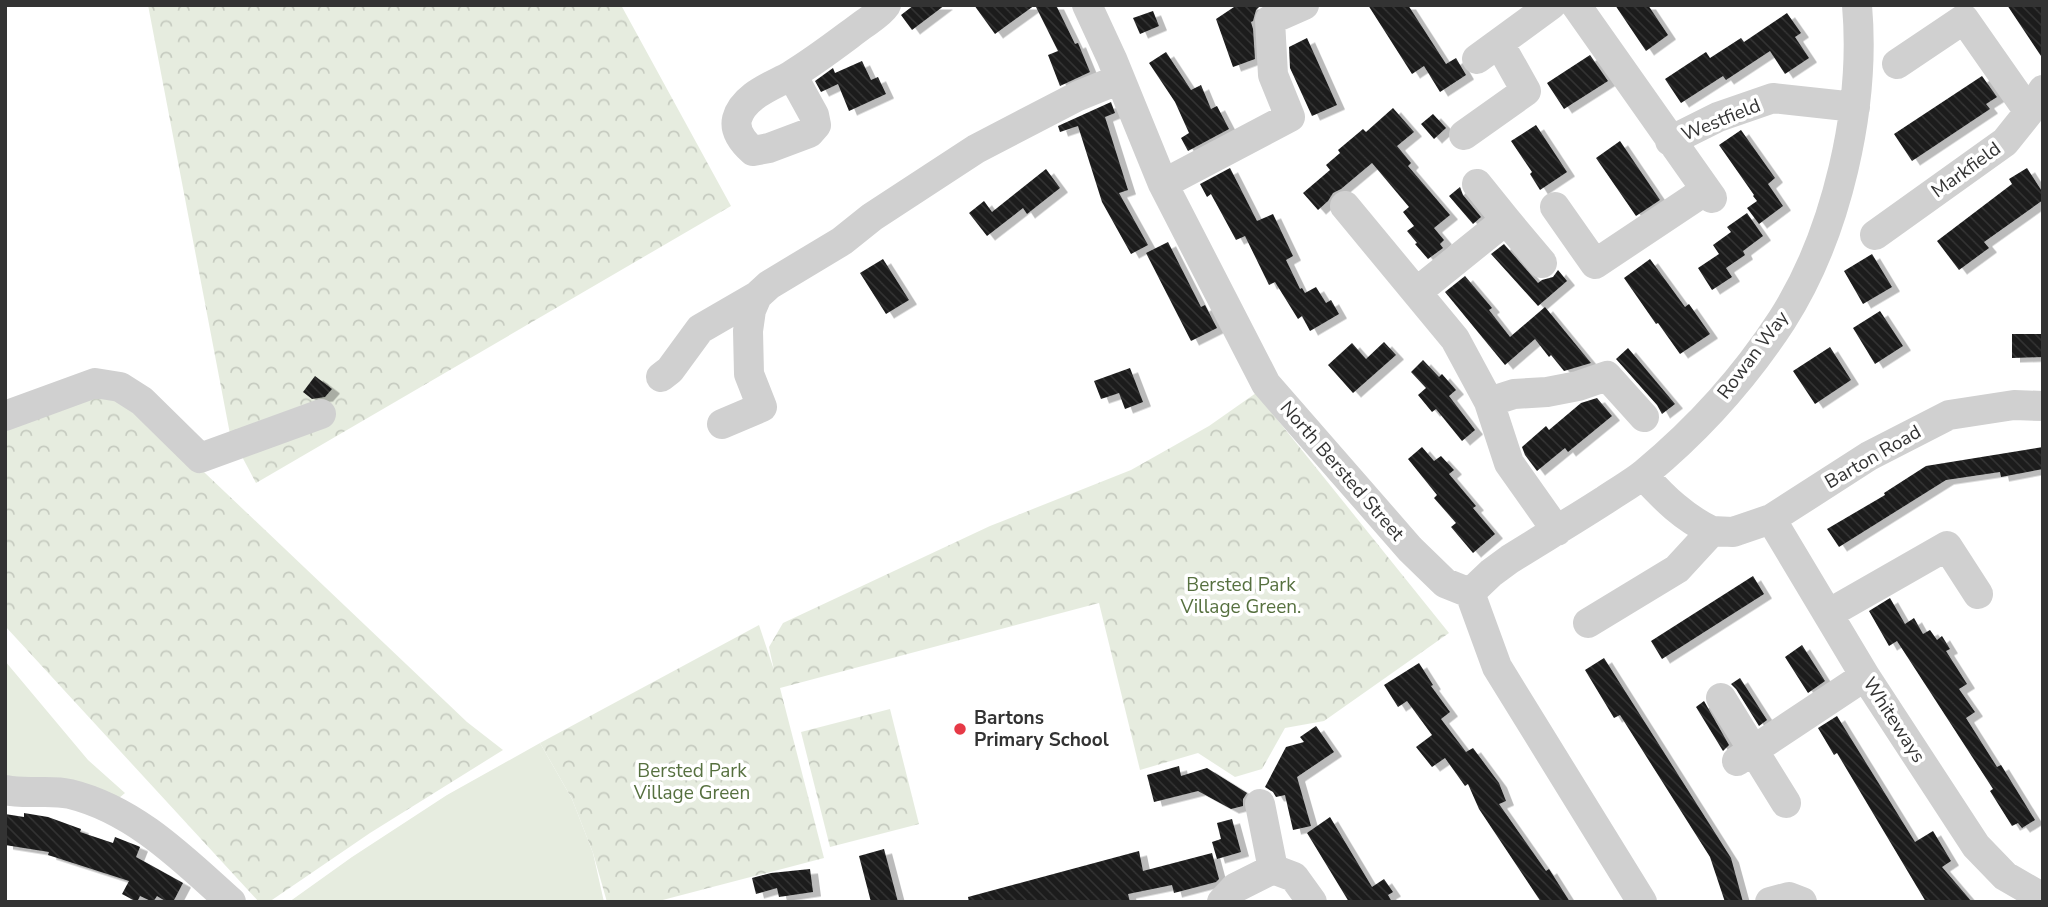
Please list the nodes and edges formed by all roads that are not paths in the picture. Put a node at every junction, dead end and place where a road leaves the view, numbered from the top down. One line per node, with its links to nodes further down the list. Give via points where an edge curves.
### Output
1 (886, 5): 8 (street)
2 (1087, 5): 9 (street, North Bersted Street)
3 (1304, 5): 14 (street, via 1270,20 1273,75 1290,117)
4 (1551, 5): 12 (street, via 1488,51 1526,91)
5 (1576, 5): 13 (street, Westfield)
6 (1857, 5): 11 (street, Rowan Way)
7 (1897, 65): 10 (street, via 1964,19)
8 (792, 75)
9 (1120, 79): 14 (street, North Bersted Street); 22 (street, via 976,149)
10 (2036, 101): 19 (street, Markfield, via 2005,142)
11 (1855, 107): 13 (street, Westfield, via 1773,99 1718,117); 30 (street, Rowan Way, via 1846,162 1830,212 1812,263 1782,319 1731,388)
12 (1464, 135)
13 (1670, 141): 17 (street, Westfield, via 1709,194 1595,264)
14 (1163, 184): 34 (street, North Bersted Street, via 1266,384 1410,549 1445,583)
15 (1477, 184): 18 (street)
16 (1345, 206): 21 (street)
17 (1555, 206)
18 (1506, 220): 20 (street); 21 (street)
19 (1875, 235)
20 (1542, 263)
21 (1418, 292): 24 (street, via 1455,339)
22 (757, 296): 23 (street, via 699,329); 29 (street, via 751,310 747,355 762,407)
23 (661, 377)
24 (1489, 402): 28 (street, via 1578,386 1607,376); 32 (street, via 1508,463)
25 (2043, 406): 31 (street, Barton Road, via 2014,405 1949,415 1869,456)
26 (321, 414): 27 (street, via 200,458 142,401 120,387 95,383)
27 (5, 416)
28 (1644, 417)
29 (722, 424)
30 (1643, 475): 32 (street, Rowan Way); 33 (street, via 1694,523)
31 (1771, 519): 33 (street, Barton Road, via 1733,532); 36 (street, Whiteways)
32 (1557, 531): 34 (street, Rowan Way, via 1510,559)
33 (1712, 531): 37 (street, via 1677,569)
34 (1470, 593): 49 (street, via 1497,667)
35 (1978, 594): 36 (street, via 1947,546)
36 (1828, 614): 38 (street, Whiteways)
37 (1588, 623)
38 (1865, 676): 40 (street); 45 (street, Whiteways, via 1976,846 2005,876)
39 (1721, 698): 40 (street)
40 (1745, 755): 42 (street)
41 (5, 790): 46 (street, via 68,793 137,822)
42 (1786, 803)
43 (1260, 804): 44 (street)
44 (1273, 869): 47 (street, via 1235,888); 48 (street, via 1294,877)
45 (2043, 898)
46 (231, 902)
47 (1222, 902)
48 (1312, 902)
49 (1642, 902)
50 (1770, 902): 51 (street, via 1789,897)
51 (1802, 902)

